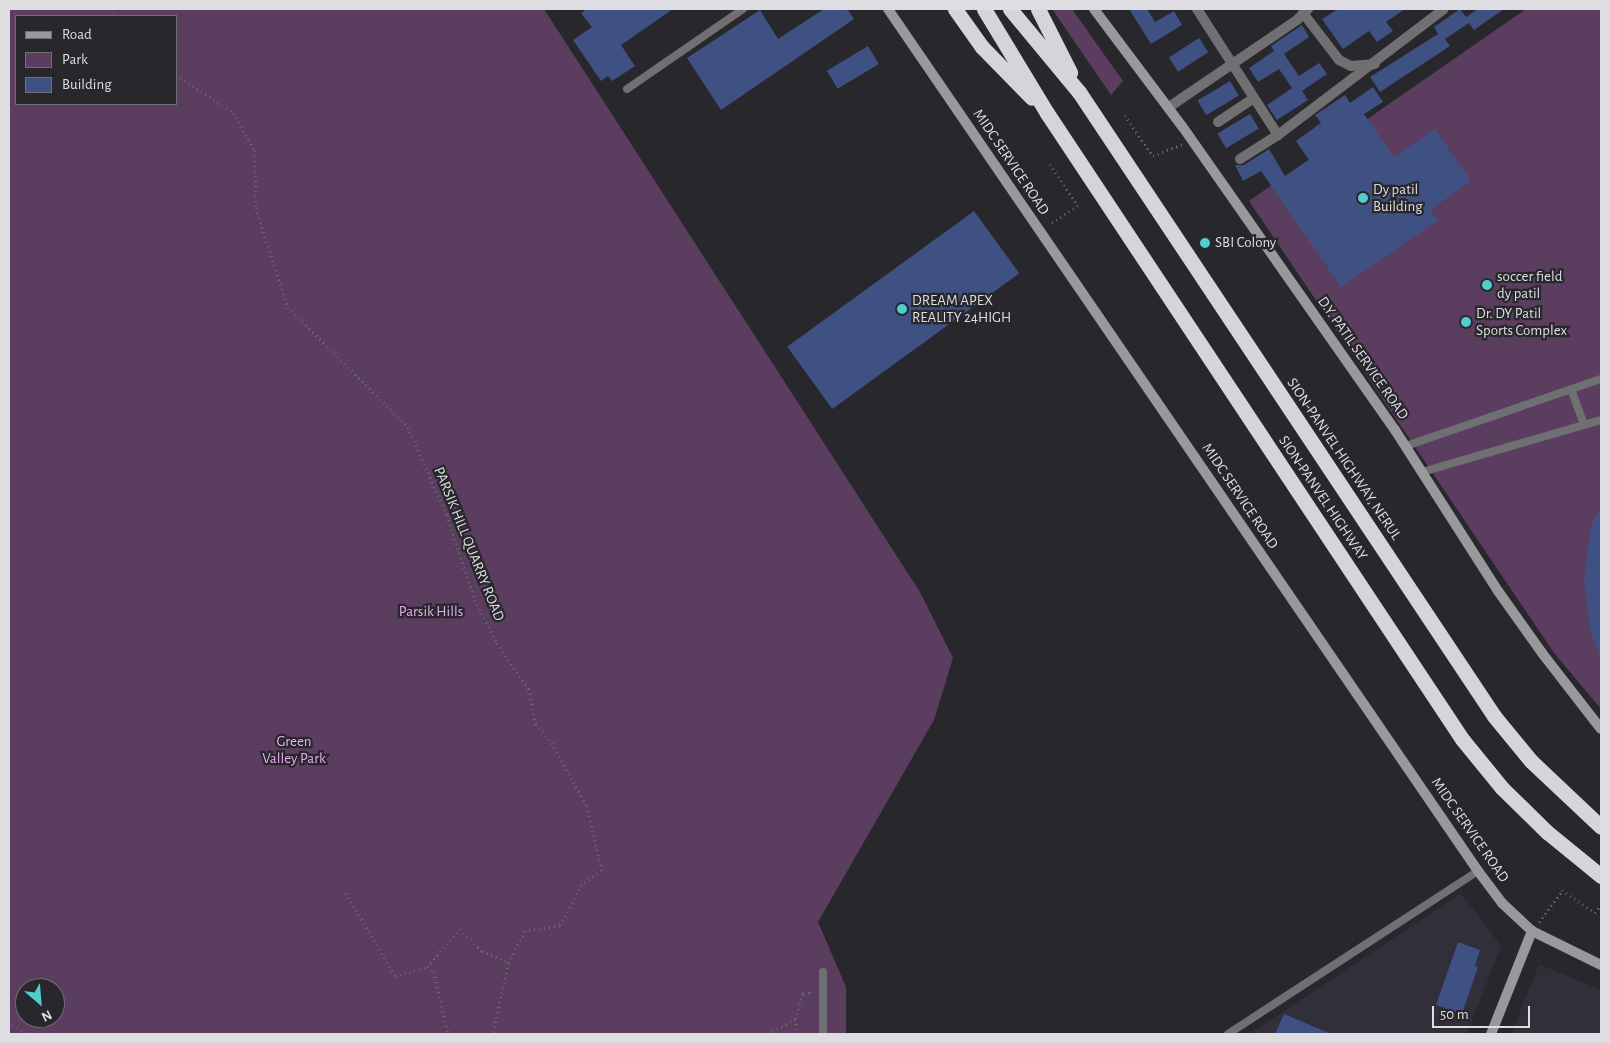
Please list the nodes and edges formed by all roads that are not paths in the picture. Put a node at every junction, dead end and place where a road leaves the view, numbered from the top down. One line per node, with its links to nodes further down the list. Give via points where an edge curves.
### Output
1 (743, 9): 13 (lane)
2 (888, 9): 29 (street, MIDC SERVICE ROAD)
3 (955, 9): 17 (highway, via 982,47)
4 (984, 9): 17 (highway)
5 (1010, 9): 14 (highway)
6 (1038, 9): 14 (highway)
7 (1094, 9): 16 (street, D.Y. PATIL SERVICE ROAD)
8 (1196, 9): 11 (street)
9 (1444, 9): 12 (street)
10 (1305, 11): 11 (street); 12 (street, via 1339,60 1351,66)
11 (1232, 64): 15 (street); 16 (street)
12 (1375, 64): 19 (street)
13 (627, 89)
14 (1080, 92): 28 (highway, SION-PANVEL HIGHWAY, NERUL, via 1494,716 1531,762)
15 (1254, 98): 18 (street); 19 (street)
16 (1169, 108): 25 (street, D.Y. PATIL SERVICE ROAD)
17 (1047, 113): 30 (highway, SION-PANVEL HIGHWAY, via 1462,739 1502,788 1546,832)
18 (1218, 122)
19 (1278, 135): 20 (street)
20 (1240, 159)
21 (1601, 379): 22 (lane)
22 (1571, 389): 24 (lane); 25 (lane)
23 (1601, 420): 24 (lane)
24 (1584, 425): 26 (lane)
25 (1406, 446): 26 (street, D.Y. PATIL SERVICE ROAD)
26 (1422, 472): 27 (street, D.Y. PATIL SERVICE ROAD, via 1504,599)
27 (1601, 729)
28 (1601, 827)
29 (1478, 871): 31 (street, MIDC SERVICE ROAD, via 1502,903); 35 (lane)
30 (1601, 876)
31 (1532, 931): 32 (street, MIDC SERVICE ROAD); 36 (street)
32 (1601, 965)
33 (823, 972): 34 (lane)
34 (823, 1034)
35 (1228, 1034)
36 (1490, 1034)

